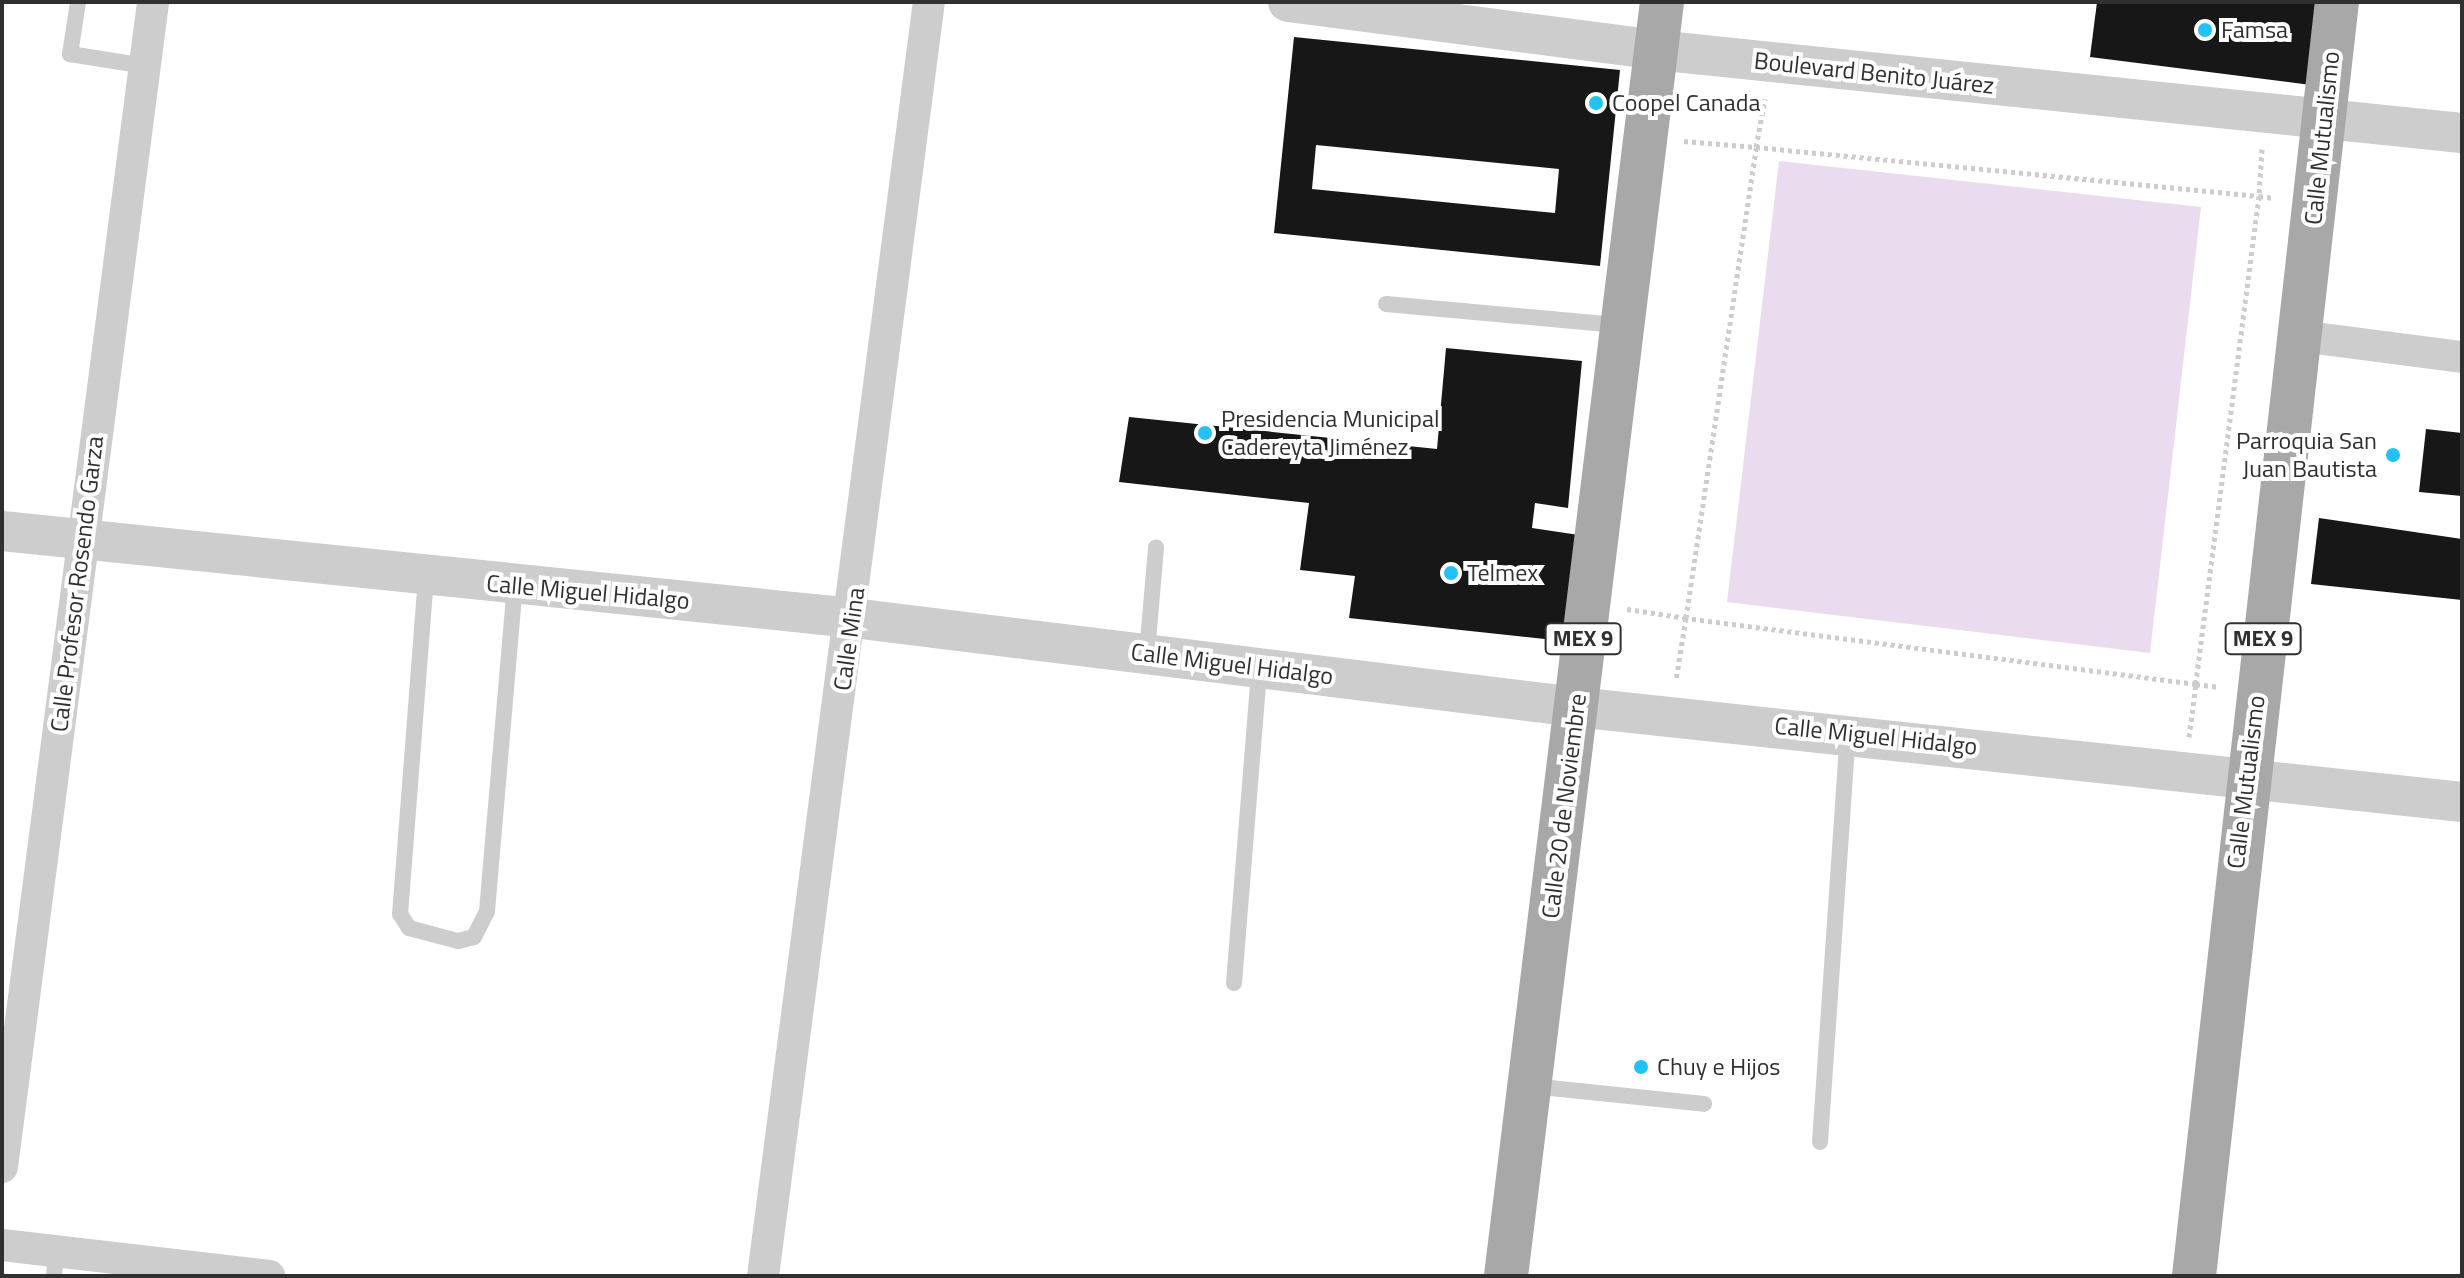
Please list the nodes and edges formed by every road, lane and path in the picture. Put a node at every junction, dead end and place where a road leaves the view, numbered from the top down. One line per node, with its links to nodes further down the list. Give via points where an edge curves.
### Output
1 (78, 2): 9 (lane, via 70,54)
2 (153, 2): 9 (street, Calle Profesor Rosendo Garza)
3 (929, 2): 24 (street, Calle Mina)
4 (1288, 2): 7 (street, Boulevard Benito Juárez)
5 (1662, 2): 7 (main road, Calle 20 de Noviembre / MEX 9)
6 (2337, 2): 10 (main road, Calle Mutualismo / MEX 9)
7 (1656, 50): 8 (street, Boulevard Benito Juárez); 12 (main road, Calle 20 de Noviembre / MEX 9)
8 (1771, 63): 10 (street, Boulevard Benito Juárez); 13 (path)
9 (145, 66): 19 (street, Calle Profesor Rosendo Garza)
10 (2325, 117): 11 (street, Boulevard Benito Juárez); 16 (main road, Calle Mutualismo / MEX 9)
11 (2462, 133)
12 (1643, 137): 13 (path); 15 (main road, Calle 20 de Noviembre / MEX 9)
13 (1756, 147): 25 (path); 28 (path, via 2259,196)
14 (1386, 304): 15 (lane)
15 (1620, 325): 23 (main road, Calle 20 de Noviembre / MEX 9)
16 (2300, 336): 17 (street); 33 (main road, Calle Mutualismo / MEX 9)
17 (2462, 357)
18 (2, 531): 19 (street, Calle Miguel Hidalgo)
19 (82, 540): 21 (street, Calle Miguel Hidalgo); 39 (street, Calle Profesor Rosendo Garza)
20 (1156, 547): 26 (lane)
21 (426, 577): 22 (street, Calle Miguel Hidalgo); 22 (lane, via 400,914 409,928 458,941 474,937 487,911)
22 (515, 585): 24 (street, Calle Miguel Hidalgo)
23 (1587, 602): 25 (path); 29 (main road, Calle 20 de Noviembre / MEX 9)
24 (853, 618): 26 (street, Calle Miguel Hidalgo); 43 (street, Calle Mina)
25 (1686, 618): 28 (path); 30 (path)
26 (1147, 654): 27 (street, Calle Miguel Hidalgo)
27 (1259, 668): 29 (street, Calle Miguel Hidalgo); 35 (lane)
28 (2196, 684): 32 (path)
29 (1576, 707): 30 (street, Calle Miguel Hidalgo); 36 (main road, Calle 20 de Noviembre / MEX 9)
30 (1670, 714): 31 (street, Calle Miguel Hidalgo)
31 (1849, 733): 32 (street, Calle Miguel Hidalgo); 38 (lane)
32 (2185, 769): 33 (street, Calle Miguel Hidalgo)
33 (2245, 777): 34 (street, Calle Miguel Hidalgo); 45 (main road, Calle Mutualismo / MEX 9)
34 (2462, 802)
35 (1234, 983)
36 (1529, 1086): 37 (lane); 44 (main road, Calle 20 de Noviembre / MEX 9)
37 (1704, 1104)
38 (1820, 1142)
39 (2, 1167)
40 (2, 1245): 41 (street)
41 (55, 1264): 42 (street)
42 (269, 1276)
43 (763, 1276)
44 (1506, 1276)
45 (2194, 1276)

